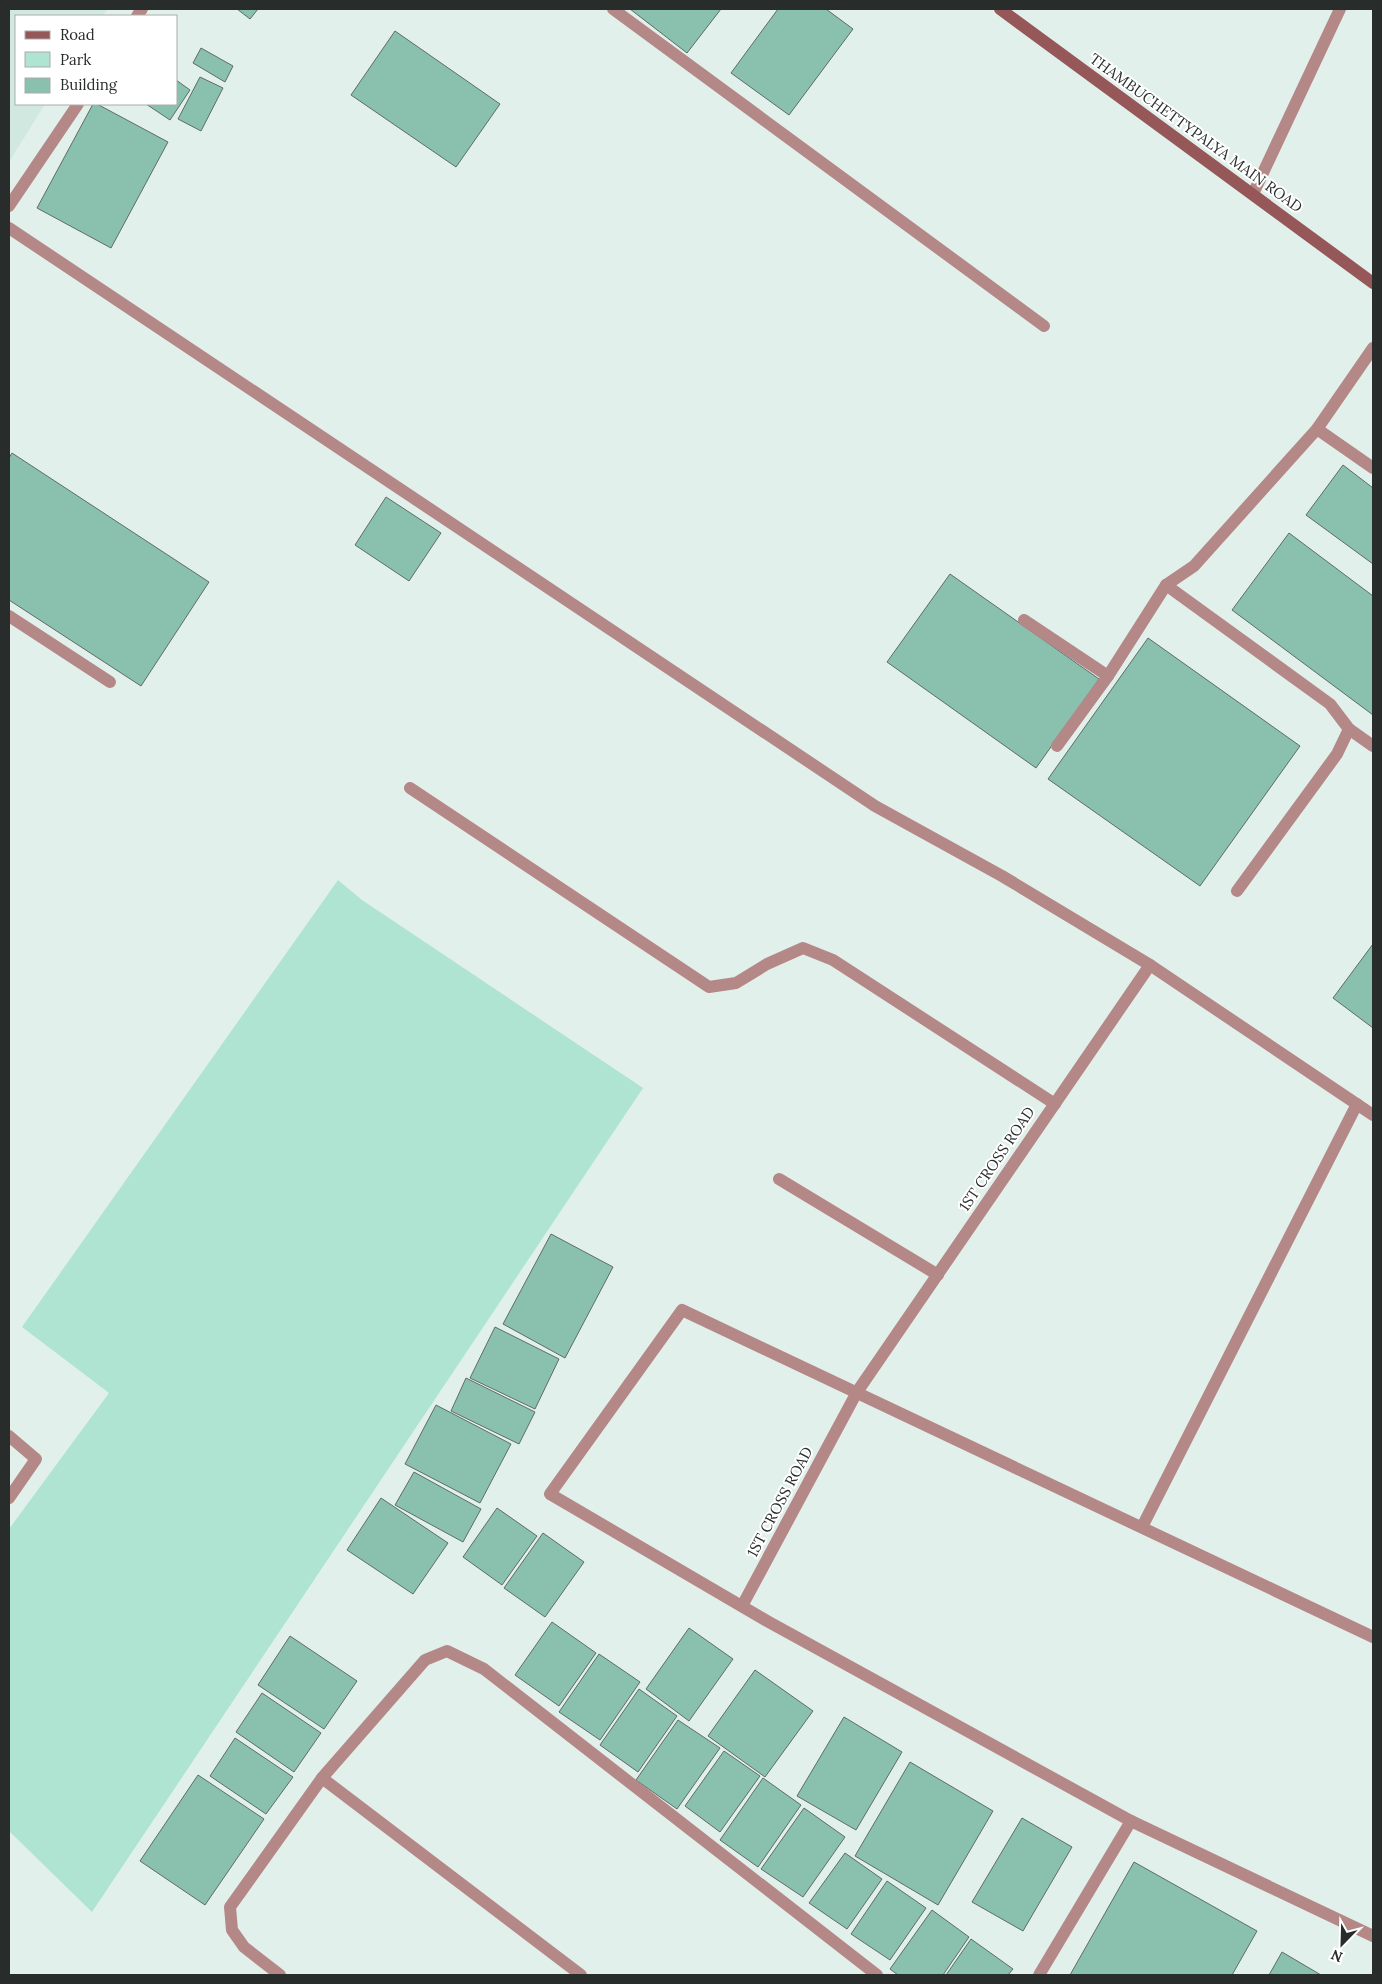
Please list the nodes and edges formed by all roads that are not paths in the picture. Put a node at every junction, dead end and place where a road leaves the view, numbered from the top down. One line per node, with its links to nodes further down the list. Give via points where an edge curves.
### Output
1 (613, 9): 9 (street)
2 (1000, 9): 5 (main road, THAMBUCHETTYPALYA MAIN ROAD)
3 (1340, 9): 5 (street)
4 (77, 105): 6 (street)
5 (1253, 194): 8 (main road, THAMBUCHETTYPALYA MAIN ROAD)
6 (9, 206)
7 (9, 228): 23 (street, via 875,806 1002,876)
8 (1372, 278)
9 (1044, 326)
10 (1373, 348): 11 (street)
11 (1317, 429): 12 (street); 13 (street, via 1194,566)
12 (1373, 468)
13 (1166, 585): 16 (street); 18 (street, via 1330,704)
14 (9, 616): 17 (street)
15 (1024, 620): 16 (street)
16 (1108, 676): 19 (street)
17 (110, 682)
18 (1349, 729): 20 (street); 22 (street, via 1337,754)
19 (1057, 746)
20 (1373, 746)
21 (410, 788): 24 (street, via 709,987 736,983 802,948 833,960)
22 (1237, 891)
23 (1150, 965): 24 (street, 1ST CROSS ROAD); 25 (street)
24 (1055, 1104): 28 (street, 1ST CROSS ROAD)
25 (1357, 1104): 26 (street); 32 (street)
26 (1373, 1115)
27 (779, 1179): 28 (street)
28 (938, 1275): 29 (street, 1ST CROSS ROAD)
29 (857, 1392): 32 (street); 33 (street, 1ST CROSS ROAD); 33 (street, via 682,1310 550,1494)
30 (9, 1436): 31 (street, via 36,1459)
31 (9, 1498)
32 (1142, 1527): 34 (street)
33 (742, 1606): 36 (street)
34 (1373, 1636)
35 (322, 1778): 38 (street, via 230,1907 232,1930 244,1947); 39 (street); 40 (street, via 425,1660 447,1651 484,1669)
36 (1131, 1821): 37 (street); 41 (street)
37 (1373, 1936)
38 (280, 1975)
39 (581, 1975)
40 (877, 1975)
41 (1039, 1975)

